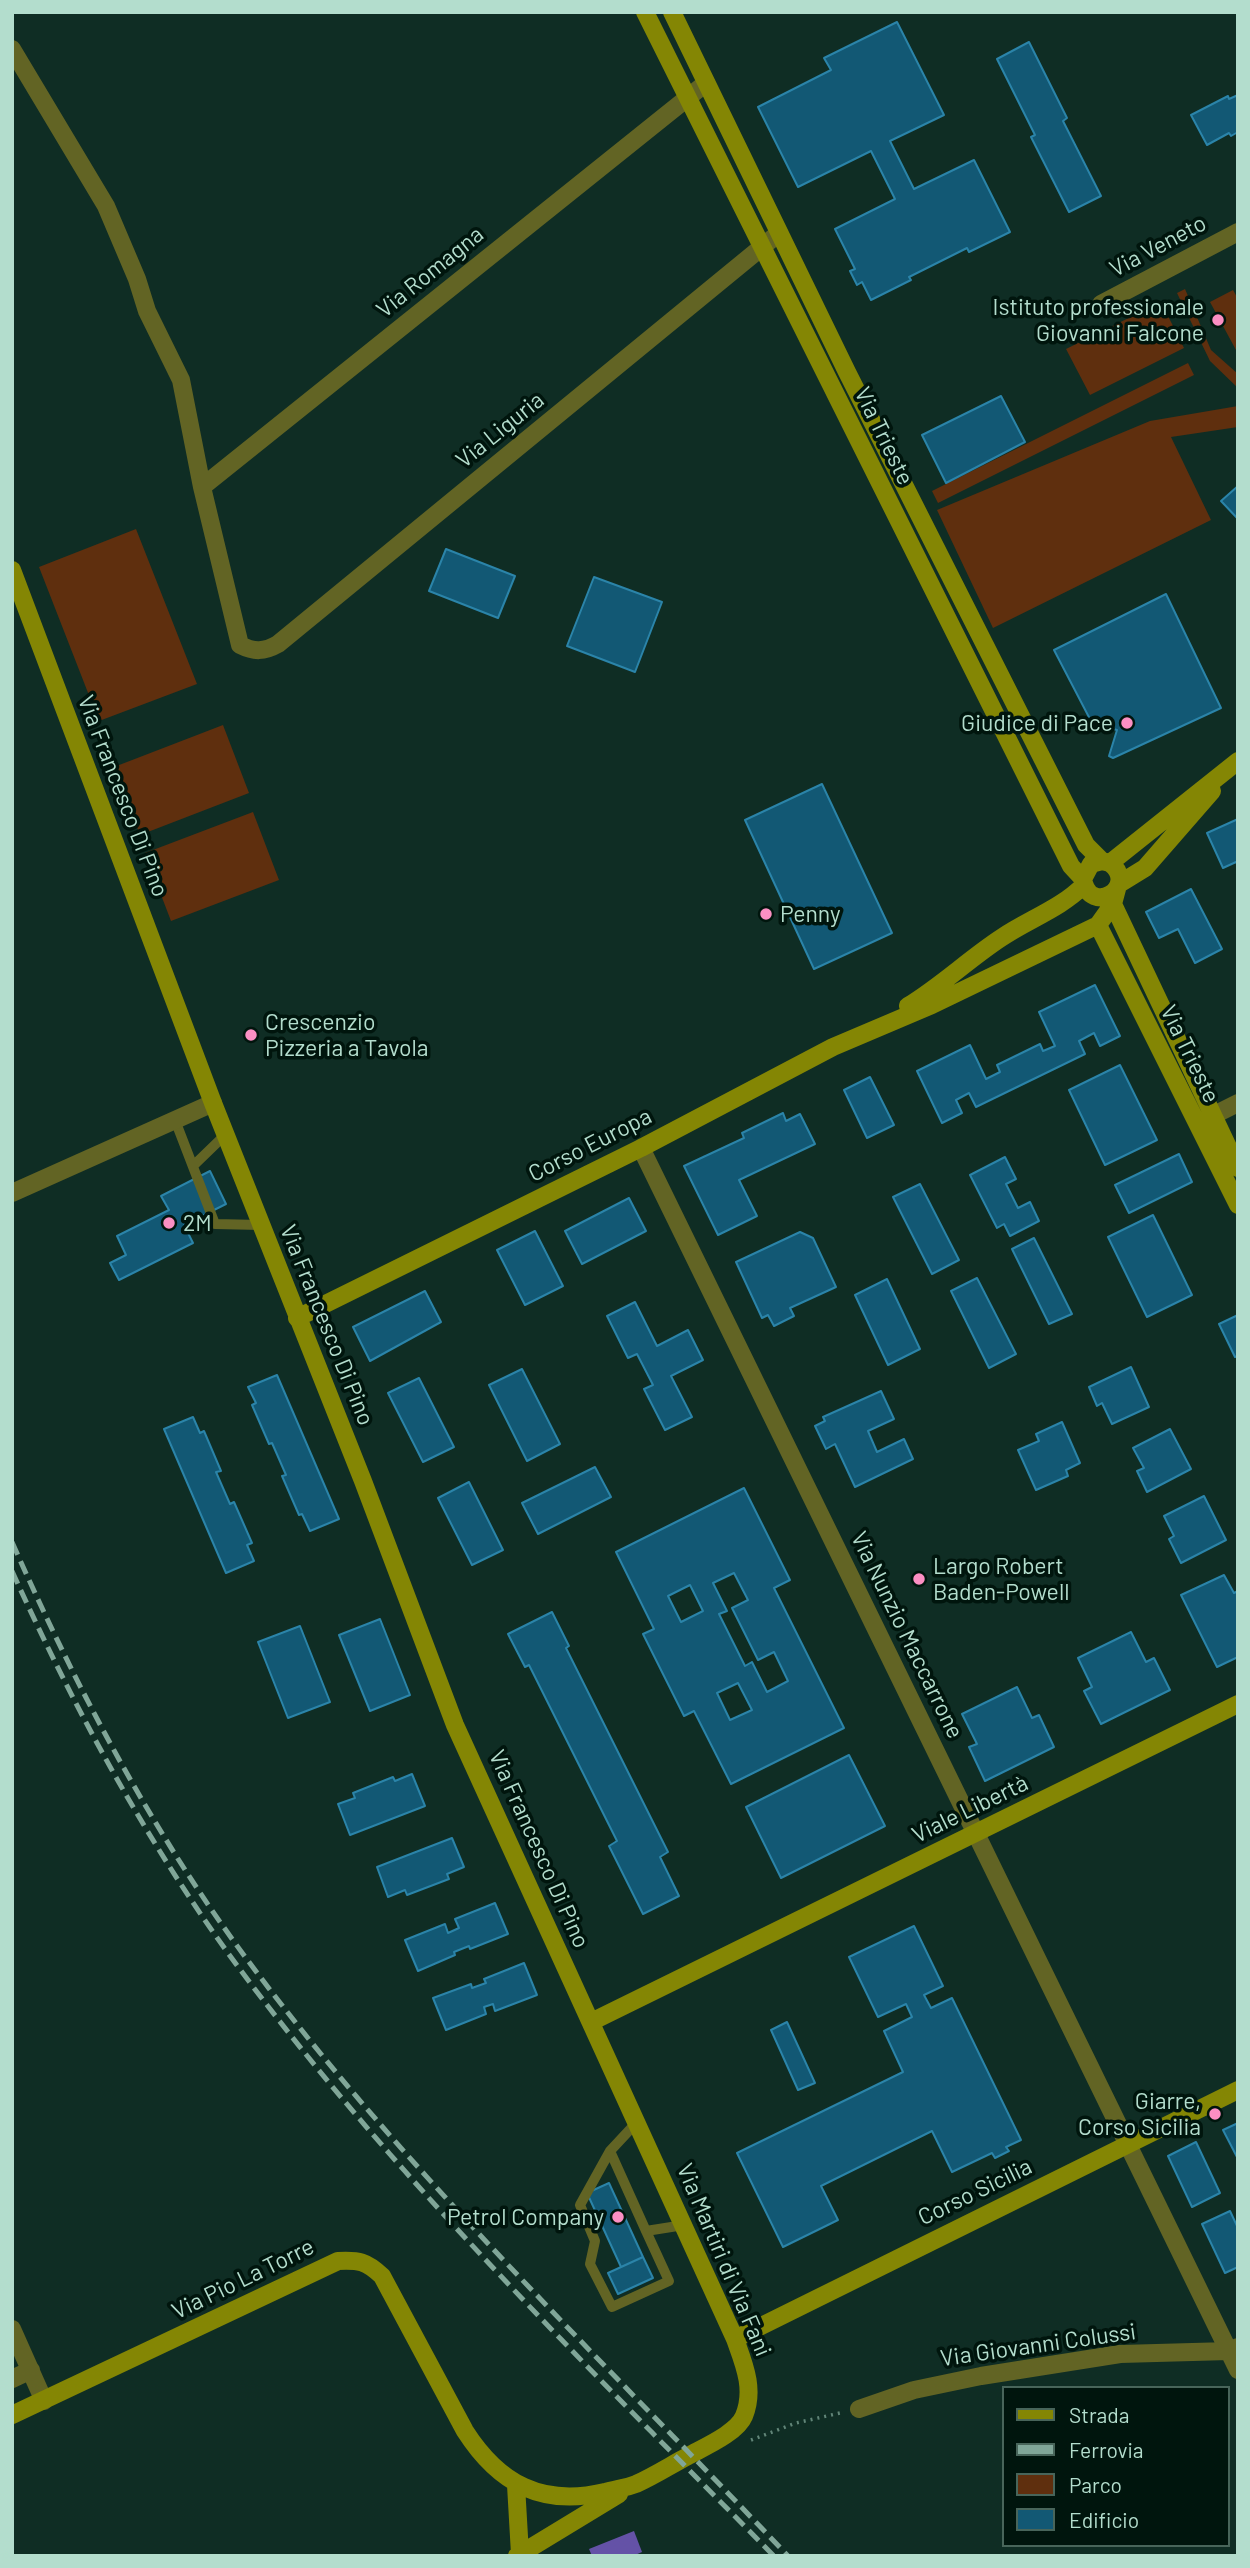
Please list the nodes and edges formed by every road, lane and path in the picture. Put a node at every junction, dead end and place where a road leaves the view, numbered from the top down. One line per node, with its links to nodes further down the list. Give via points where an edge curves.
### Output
1 (645, 12): 5 (street, Via Trieste)
2 (671, 12): 4 (street, Via Trieste)
3 (12, 49): 10 (street, via 106,206 124,246 147,311 181,380)
4 (706, 83): 5 (street, Via Romagna); 7 (street, Via Trieste)
5 (688, 96): 8 (street, Via Trieste); 10 (street, Via Romagna)
6 (1238, 232): 9 (street, Via Veneto)
7 (779, 233): 8 (street, Via Liguria); 13 (street, Via Trieste, via 1086,845)
8 (763, 247): 10 (street, Via Liguria, via 268,650 252,651 240,645); 14 (street, Via Trieste, via 1071,866)
9 (1101, 304)
10 (202, 487)
11 (12, 570): 20 (street, Via Francesco Di Pino)
12 (1233, 766): 13 (street); 15 (street, via 1154,859)
13 (1106, 862): 14 (street, via 1091,864); 15 (street, via 1118,872)
14 (1084, 882): 15 (street, via 1091,894 1102,898); 16 (street, via 1069,900)
15 (1116, 892): 17 (street); 23 (street, Via Trieste)
16 (1039, 917): 18 (street, via 1047,939); 19 (street, via 1002,937 946,981)
17 (1098, 925): 18 (street); 23 (street, Via Trieste)
18 (1057, 944): 19 (street)
19 (866, 1032): 25 (street, Corso Europa)
20 (213, 1103): 22 (street); 24 (street, Via Francesco Di Pino)
21 (1238, 1103): 23 (street)
22 (175, 1120): 26 (lane); 28 (street)
23 (1205, 1120): 27 (street, Via Trieste); 29 (street, Via Trieste)
24 (225, 1135): 26 (lane); 30 (street, Via Francesco Di Pino)
25 (641, 1147): 31 (street, Corso Europa); 33 (street, Via Nunzio Maccarrone)
26 (193, 1166): 30 (lane, via 215,1224)
27 (1238, 1168)
28 (12, 1193)
29 (1238, 1205)
30 (261, 1225): 31 (street, Via Francesco Di Pino)
31 (298, 1318): 34 (street, Via Francesco Di Pino, via 455,1725)
32 (1238, 1704): 33 (street, Viale Libertà)
33 (976, 1833): 34 (street, Viale Libertà); 38 (street, Via Nunzio Maccarrone)
34 (591, 2022): 35 (street, Via Francesco Di Pino)
35 (621, 2088): 37 (street, Via Martiri di Via Fani)
36 (1238, 2090): 38 (street, Corso Sicilia)
37 (637, 2122): 39 (lane); 40 (street, Via Martiri di Via Fani)
38 (1128, 2144): 43 (street, Corso Sicilia); 44 (street, Via Nunzio Maccarrone)
39 (610, 2151): 41 (lane); 41 (lane, via 580,2205 596,2241 590,2264 612,2307 668,2281)
40 (684, 2225): 41 (lane); 43 (street, Via Martiri di Via Fani)
41 (646, 2231)
42 (12, 2329): 45 (street)
43 (735, 2339): 52 (street, Via Martiri di Via Fani, via 750,2387 743,2418 721,2438)
44 (1233, 2349): 46 (street, Via Nunzio Maccarrone); 49 (street, Via Giovanni Colussi, via 1120,2354 1006,2372 914,2390)
45 (31, 2370): 47 (street); 48 (street)
46 (1238, 2370)
47 (12, 2379)
48 (44, 2401): 50 (street, Via Pio La Torre); 53 (street, Via Pio La Torre, via 338,2261 353,2260 369,2264 382,2276 480,2455)
49 (859, 2409): 51 (path)
50 (12, 2415)
51 (796, 2423)
52 (635, 2484): 53 (street, Via Martiri di Via Fani, via 570,2497); 54 (street)
53 (516, 2485): 54 (street)
54 (518, 2555)

